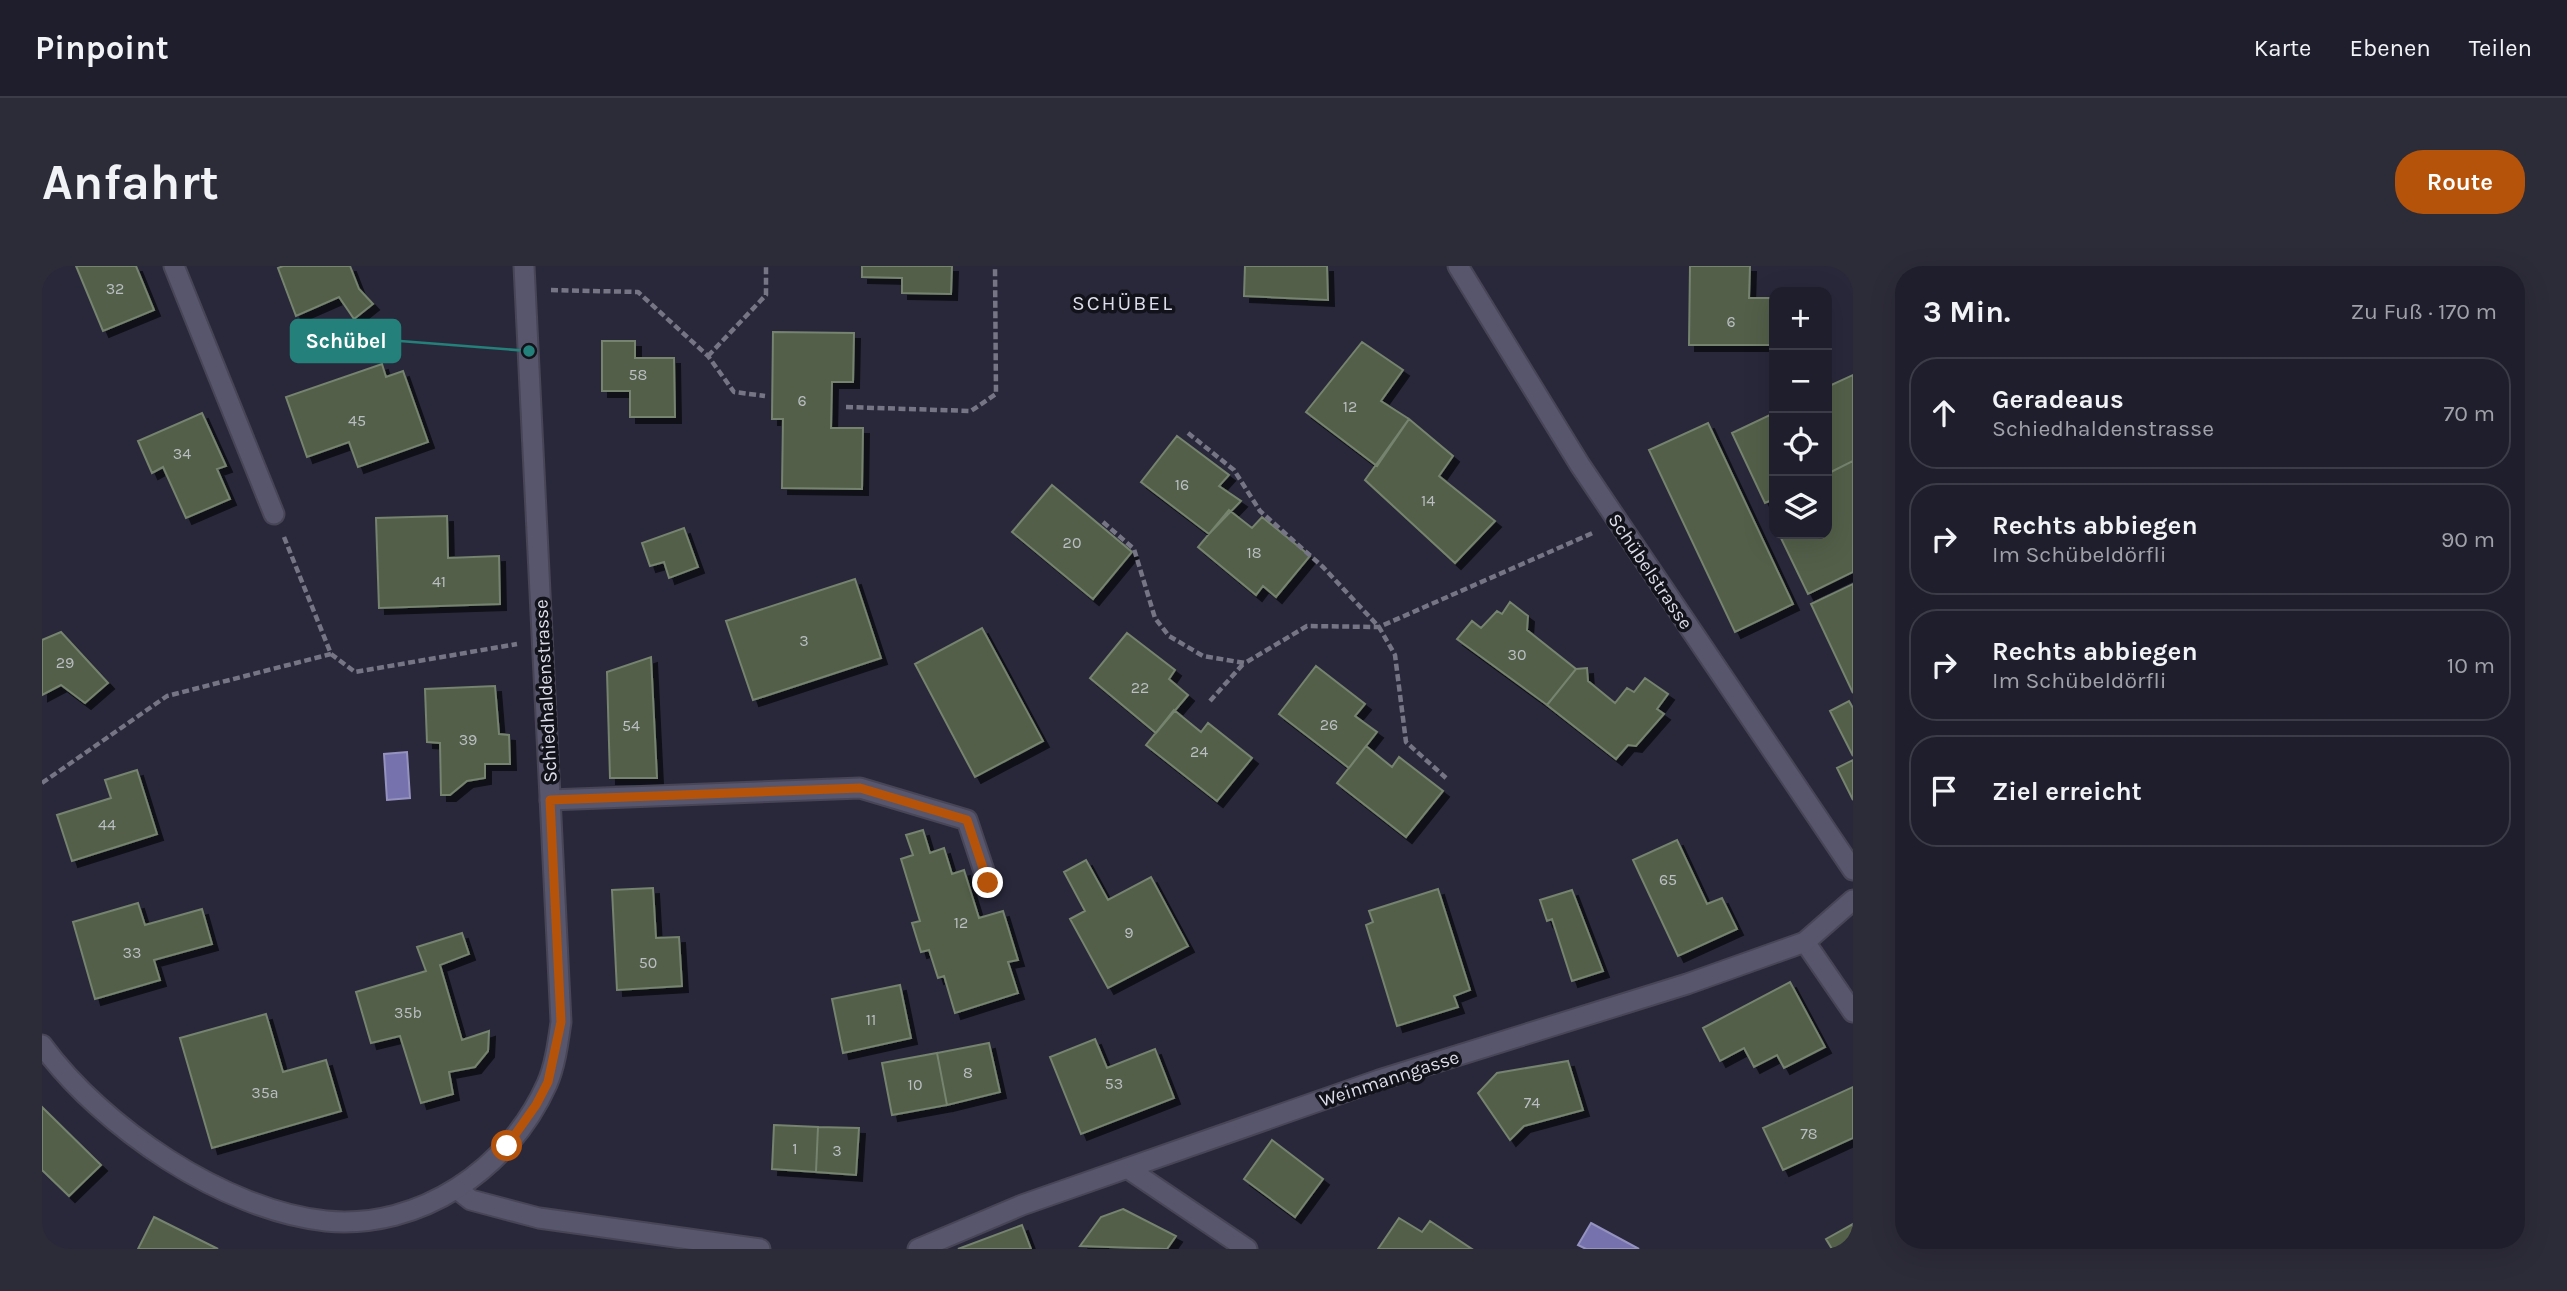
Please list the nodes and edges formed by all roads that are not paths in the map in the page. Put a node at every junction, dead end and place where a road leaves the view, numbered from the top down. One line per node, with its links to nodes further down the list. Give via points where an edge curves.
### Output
1 (174, 266): 4 (street)
2 (524, 266): 5 (street, Schiedhaldenstrasse)
3 (1458, 266): 6 (street, Schübelstrasse, via 1618,522)
4 (274, 514)
5 (550, 800): 7 (street, via 860,788 967,820); 13 (street, Schiedhaldenstrasse, via 561,1022 556,1049 548,1082 520,1129 485,1169)
6 (1853, 870)
7 (988, 883)
8 (1853, 900): 9 (street, Weinmanngasse)
9 (1805, 942): 10 (street); 12 (street, Weinmanngasse, via 1687,984 1379,1080)
10 (1853, 1012)
11 (42, 1045): 13 (street, Schiedhaldenstrasse, via 86,1094 138,1138 247,1201 326,1221 354,1220 416,1209)
12 (1128, 1168): 15 (street, Weinmanngasse, via 1022,1205); 16 (street)
13 (457, 1189): 14 (street, via 471,1200 539,1219)
14 (760, 1249)
15 (918, 1249)
16 (1247, 1249)

